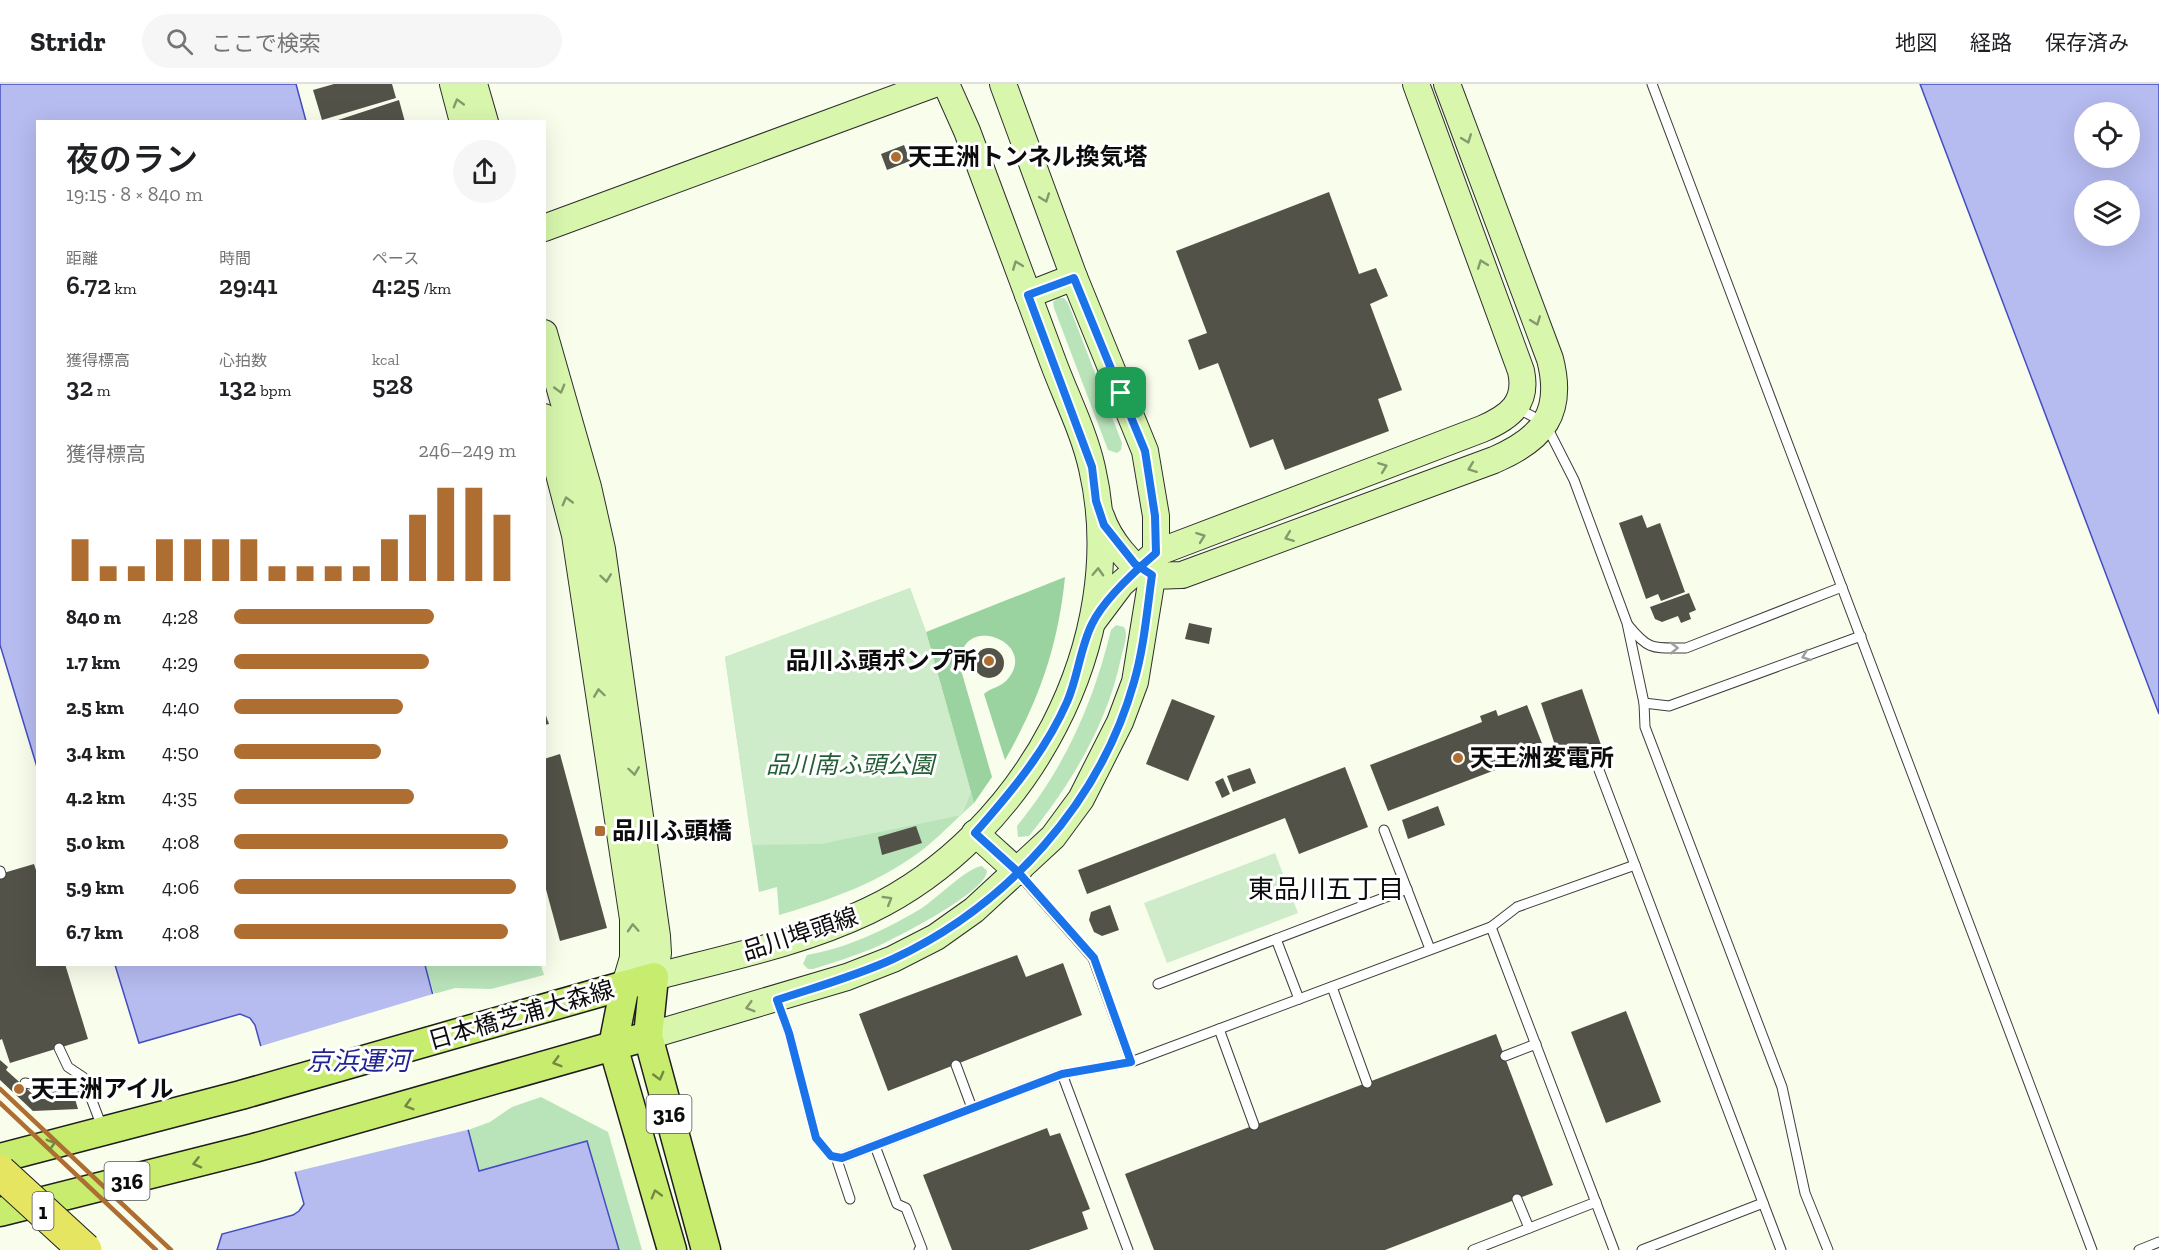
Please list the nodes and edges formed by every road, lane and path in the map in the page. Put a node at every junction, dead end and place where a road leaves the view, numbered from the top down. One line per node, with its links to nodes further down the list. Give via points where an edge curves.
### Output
1 (453, 84): 9 (street, one-way to 1)
2 (474, 84): 10 (street)
3 (934, 84): 11 (street)
4 (946, 84): 13 (street, 品川埠頭線, one-way to 4)
5 (1003, 84): 12 (street, one-way to 12)
6 (1416, 84): 15 (street, one-way to 6, via 1523,396 1521,370)
7 (1447, 84): 16 (street, one-way to 16, via 1550,359 1555,394)
8 (1652, 84): 20 (lane)
9 (462, 120)
10 (484, 120)
11 (546, 227)
12 (1074, 278): 13 (street); 19 (street, via 1145,451 1155,516)
13 (1028, 295): 18 (street, 品川埠頭線, via 1092,467)
14 (546, 340): 34 (street, one-way to 34, via 602,549 657,936)
15 (1517, 408): 16 (lane); 19 (street, one-way to 15, via 1482,429)
16 (1545, 423): 19 (street, one-way to 19, via 1523,446 1494,460 1205,569 1182,575); 22 (lane, via 1574,480)
17 (546, 425): 36 (street, one-way to 17, via 633,958 633,919 575,535)
18 (1096, 501): 19 (street, via 1110,535); 21 (street, 品川埠頭線, one-way to 18, via 1098,591)
19 (1149, 565): 21 (street, via 1121,584); 29 (street, via 1135,682 1120,722 1081,799 1053,837)
20 (1842, 587): 22 (lane, one-way to 20, via 1643,644 1686,648); 23 (lane)
21 (1092, 623): 27 (street, 品川埠頭線, via 1078,672 1049,738 1021,781)
22 (1627, 623): 24 (lane)
23 (1861, 636): 24 (lane, one-way to 24, via 1669,706); 78 (lane)
24 (1644, 703): 77 (lane, via 1645,727 1782,1087 1805,1193)
25 (1591, 749): 28 (lane)
26 (1384, 830): 30 (lane)
27 (975, 833): 29 (street); 34 (street, 品川埠頭線, one-way to 27, via 821,931 870,911 943,862)
28 (1635, 865): 31 (lane, via 1517,907); 63 (lane)
29 (1018, 872): 39 (street, via 974,910 927,941 893,959); 46 (lane, via 1094,958)
30 (1407, 889): 32 (lane); 33 (lane)
31 (1491, 927): 33 (lane); 42 (lane)
32 (1276, 939): 35 (lane); 38 (lane)
33 (1430, 949): 37 (lane)
34 (654, 977): 36 (main road, 日本橋芝浦大森線 / 316); 41 (main road, 日本橋芝浦大森線 / 316)
35 (1158, 984)
36 (625, 985): 43 (main road, 日本橋芝浦大森線 / 316); 54 (main road, 日本橋芝浦大森線 / 316, via 241,1095)
37 (1332, 987): 38 (lane); 50 (lane)
38 (1299, 999): 40 (lane)
39 (777, 1000): 41 (street, one-way to 41); 56 (lane, via 816,1138)
40 (1219, 1029): 46 (lane); 53 (lane)
41 (648, 1036): 43 (main road, 316); 70 (main road, 日本橋芝浦大森線 / 316, one-way to 70)
42 (1536, 1044): 45 (lane); 62 (lane)
43 (613, 1046): 64 (main road, 316, one-way to 64, via 254,1148); 69 (main road, 日本橋芝浦大森線 / 316, one-way to 43)
44 (59, 1048): 51 (lane, via 68,1067 83,1077)
45 (1504, 1056)
46 (1131, 1062): 48 (lane)
47 (956, 1065): 52 (lane)
48 (1062, 1074): 52 (lane); 72 (lane)
49 (25, 1083): 51 (lane)
50 (1367, 1083)
51 (88, 1087): 54 (lane)
52 (972, 1108): 55 (lane)
53 (1254, 1125)
54 (102, 1129): 57 (main road, 日本橋芝浦大森線 / 316, one-way to 54)
55 (875, 1146): 56 (lane); 71 (lane, via 897,1204 906,1208 922,1249)
56 (836, 1157): 59 (lane)
57 (0, 1158)
58 (0, 1172): 68 (highway, 1, bridge)
59 (850, 1199)
60 (1517, 1199): 65 (lane)
61 (0, 1201): 67 (highway, 1)
62 (1596, 1202): 65 (lane); 74 (lane)
63 (1763, 1203): 75 (lane); 76 (lane)
64 (0, 1212)
65 (1529, 1228): 73 (lane)
66 (2159, 1242): 79 (lane)
67 (54, 1250)
68 (85, 1250)
69 (672, 1250)
70 (706, 1250)
71 (919, 1250)
72 (1128, 1250)
73 (1473, 1250)
74 (1614, 1250)
75 (1642, 1250)
76 (1781, 1250)
77 (1828, 1250)
78 (2092, 1250)
79 (2139, 1250)

